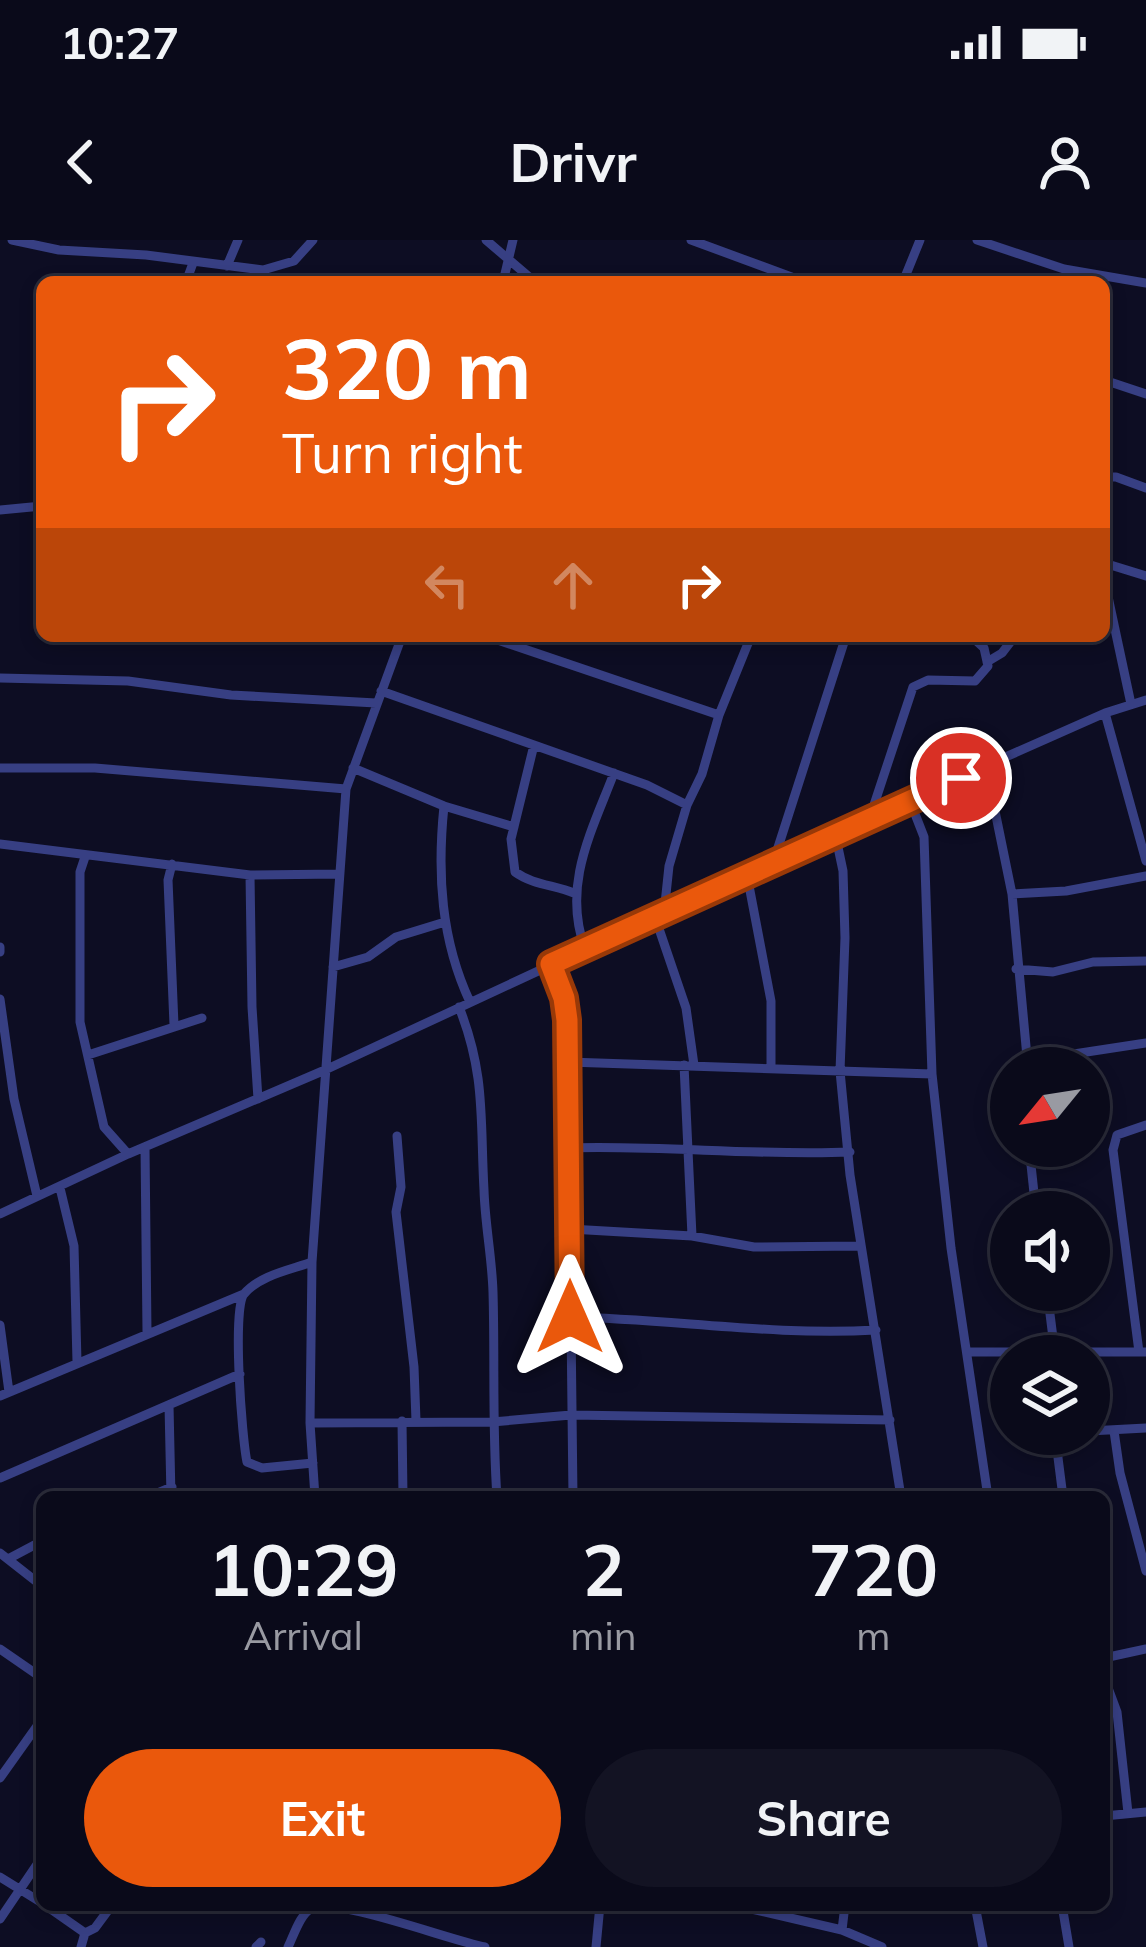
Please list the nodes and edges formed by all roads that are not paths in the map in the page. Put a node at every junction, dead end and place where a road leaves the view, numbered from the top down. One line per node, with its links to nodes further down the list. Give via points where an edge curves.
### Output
1 (12, 240): 9 (street)
2 (238, 240): 12 (street)
3 (314, 240): 12 (street, via 273,268)
4 (486, 240): 10 (street)
5 (513, 240): 10 (street)
6 (691, 240): 16 (street)
7 (920, 240): 17 (street)
8 (977, 240): 18 (street)
9 (29, 241): 11 (street)
10 (508, 259): 14 (street); 15 (street)
11 (193, 263): 12 (street); 13 (street)
12 (227, 266)
13 (188, 276)
14 (504, 276)
15 (528, 276)
16 (789, 276)
17 (905, 276)
18 (1105, 276)
19 (1110, 277): 20 (street)
20 (1146, 283)
21 (1110, 382): 22 (street)
22 (1146, 394)
23 (1110, 479): 24 (street)
24 (1146, 488)
25 (36, 507): 26 (street)
26 (0, 510)
27 (1110, 565): 28 (street)
28 (1146, 576)
29 (1110, 606): 41 (street)
30 (400, 642): 38 (street)
31 (504, 642): 43 (street)
32 (745, 642): 43 (street)
33 (844, 642): 59 (street)
34 (978, 642): 36 (street)
35 (1010, 642): 36 (street)
36 (987, 662): 53 (street, via 974,681 913,687)
37 (0, 678): 40 (street)
38 (381, 691): 40 (street); 44 (street)
39 (1146, 700): 41 (street)
40 (376, 703): 47 (street)
41 (1131, 704): 42 (street)
42 (1105, 713): 45 (street); 58 (street)
43 (719, 715): 51 (street)
44 (534, 746): 48 (street); 54 (street)
45 (986, 766): 50 (street); 66 (street)
46 (0, 768): 49 (street)
47 (353, 768): 49 (street); 52 (street)
48 (614, 773): 51 (street); 65 (street)
49 (346, 789): 61 (street)
50 (910, 801): 53 (street); 87 (street, via 924,837)
51 (687, 805): 67 (street)
52 (444, 806): 54 (street); 68 (street)
53 (870, 817): 55 (street)
54 (514, 827): 65 (street, via 515,872)
55 (835, 833): 59 (street); 86 (street, via 845,938)
56 (0, 844): 57 (street)
57 (85, 857): 60 (street); 81 (street, via 80,1022)
58 (1146, 861)
59 (772, 863): 63 (street)
60 (172, 864): 62 (street); 77 (street)
61 (339, 874): 62 (street); 72 (street)
62 (250, 875): 88 (street)
63 (747, 875): 67 (street); 84 (street, via 771,1001)
64 (1146, 876): 66 (street)
65 (574, 893): 69 (street)
66 (1012, 894): 73 (street)
67 (660, 915): 69 (street); 83 (street, via 686,1008)
68 (445, 922): 72 (street); 75 (street)
69 (585, 949): 71 (street)
70 (1146, 961): 73 (street)
71 (551, 964): 75 (street); 82 (street, via 564,998)
72 (333, 967): 85 (street)
73 (1016, 969): 79 (street)
74 (0, 999): 97 (street)
75 (465, 1005): 85 (street); 120 (street, via 482,1082)
76 (202, 1018): 77 (street)
77 (174, 1025): 81 (street)
78 (1146, 1043): 80 (street)
79 (1026, 1047)
80 (1110, 1049)
81 (88, 1055): 95 (street, via 104,1127)
82 (568, 1062): 83 (street); 92 (street)
83 (689, 1065): 84 (street); 93 (street)
84 (771, 1066): 86 (street)
85 (325, 1070): 88 (street); 102 (street)
86 (841, 1071): 87 (street); 94 (street)
87 (932, 1074): 108 (street)
88 (258, 1099): 91 (street)
89 (1146, 1125): 110 (street, via 1117,1136 1113,1150)
90 (398, 1136): 119 (street, via 396,1212)
91 (146, 1147): 95 (street); 107 (street)
92 (569, 1148): 93 (street); 99 (street)
93 (687, 1149): 94 (street); 100 (street)
94 (850, 1152): 101 (street)
95 (128, 1154): 96 (street)
96 (60, 1188): 97 (street); 112 (street, via 74,1246)
97 (37, 1196): 98 (street)
98 (0, 1214)
99 (570, 1229): 100 (street); 104 (street)
100 (692, 1236): 101 (street, via 754,1246)
101 (859, 1246): 106 (street)
102 (312, 1262): 103 (street); 121 (street)
103 (244, 1294): 107 (street); 113 (street)
104 (570, 1317): 106 (street); 116 (street)
105 (0, 1325): 114 (street)
106 (876, 1330): 117 (street)
107 (147, 1333): 112 (street)
108 (969, 1352): 109 (street); 134 (street)
109 (990, 1352)
110 (1143, 1352): 111 (street)
111 (1110, 1353)
112 (77, 1362): 114 (street)
113 (240, 1374): 115 (street); 126 (street, via 247,1462)
114 (4, 1394)
115 (169, 1405): 127 (street); 128 (street)
116 (572, 1415): 117 (street); 120 (street); 132 (street)
117 (890, 1420): 133 (street)
118 (402, 1421): 119 (street); 121 (street); 130 (street)
119 (416, 1421): 120 (street)
120 (492, 1422): 131 (street)
121 (310, 1423): 126 (street)
122 (1146, 1428): 124 (street)
123 (1110, 1432): 124 (street)
124 (1114, 1432): 138 (street)
125 (1058, 1455): 135 (street)
126 (313, 1463): 129 (street)
127 (0, 1478)
128 (172, 1491)
129 (315, 1491)
130 (404, 1491)
131 (497, 1491)
132 (573, 1491)
133 (901, 1491)
134 (987, 1491)
135 (1063, 1491)
136 (36, 1543): 137 (street)
137 (4, 1556): 139 (street)
138 (1146, 1571)
139 (36, 1581)
140 (0, 1648): 143 (street)
141 (1145, 1652): 142 (street)
142 (1110, 1657)
143 (36, 1674)
144 (1110, 1693): 148 (street)
145 (36, 1727): 146 (street)
146 (0, 1778)
147 (1146, 1812): 148 (street)
148 (1128, 1813): 149 (street)
149 (1110, 1815)
150 (36, 1865): 152 (street)
151 (0, 1876): 152 (street)
152 (19, 1887): 153 (street); 163 (street)
153 (36, 1899)
154 (53, 1911): 165 (street)
155 (108, 1911): 165 (street)
156 (306, 1911): 168 (street)
157 (375, 1911): 166 (street)
158 (599, 1911): 170 (street)
159 (775, 1911): 164 (street)
160 (844, 1911): 164 (street)
161 (977, 1911): 172 (street)
162 (1064, 1911): 173 (street)
163 (0, 1919)
164 (842, 1930): 171 (street)
165 (85, 1933): 167 (street)
166 (449, 1943): 169 (street)
167 (81, 1947)
168 (287, 1947)
169 (485, 1947)
170 (596, 1947)
171 (882, 1947)
172 (983, 1947)
173 (1069, 1947)

